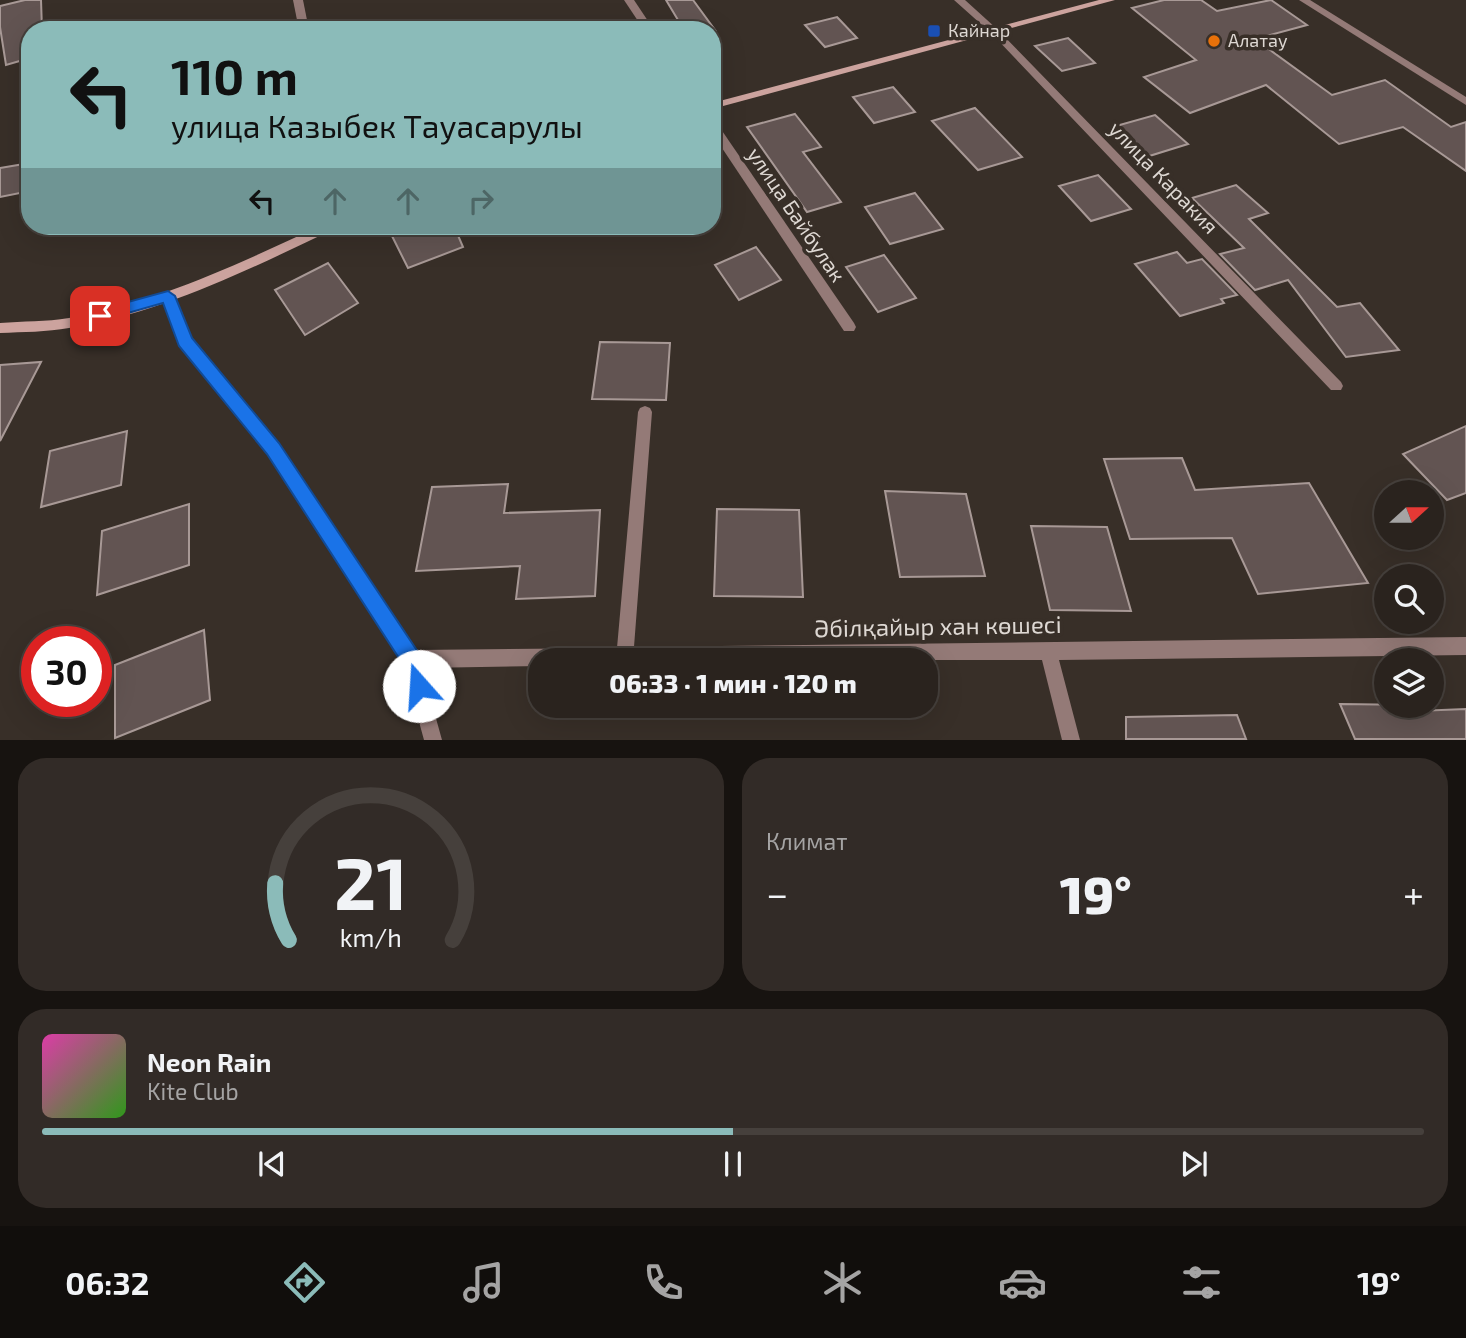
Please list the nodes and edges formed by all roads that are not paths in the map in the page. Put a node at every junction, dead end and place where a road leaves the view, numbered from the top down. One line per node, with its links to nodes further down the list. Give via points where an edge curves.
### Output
1 (298, 0): 6 (street)
2 (629, 0): 7 (street)
3 (959, 0): 8 (street, улица Каракия)
4 (1110, 0): 8 (street)
5 (1304, 0): 9 (street)
6 (302, 21)
7 (643, 21)
8 (993, 31): 10 (street); 16 (street, улица Каракия)
9 (1466, 102)
10 (721, 104)
11 (721, 137): 14 (street, улица Байбулак)
12 (310, 235): 13 (street)
13 (168, 296): 15 (street, via 78,322); 23 (street, via 185,341 273,448)
14 (849, 327)
15 (0, 328)
16 (1336, 386)
17 (645, 412): 19 (street)
18 (1466, 646): 20 (street, Әбілқайыр хан көшесі)
19 (626, 648)
20 (1048, 650): 21 (street, Әбілқайыр хан көшесі); 25 (street)
21 (938, 651)
22 (528, 657): 23 (street, Әбілқайыр хан көшесі)
23 (411, 659): 24 (street)
24 (433, 740)
25 (1071, 740)

